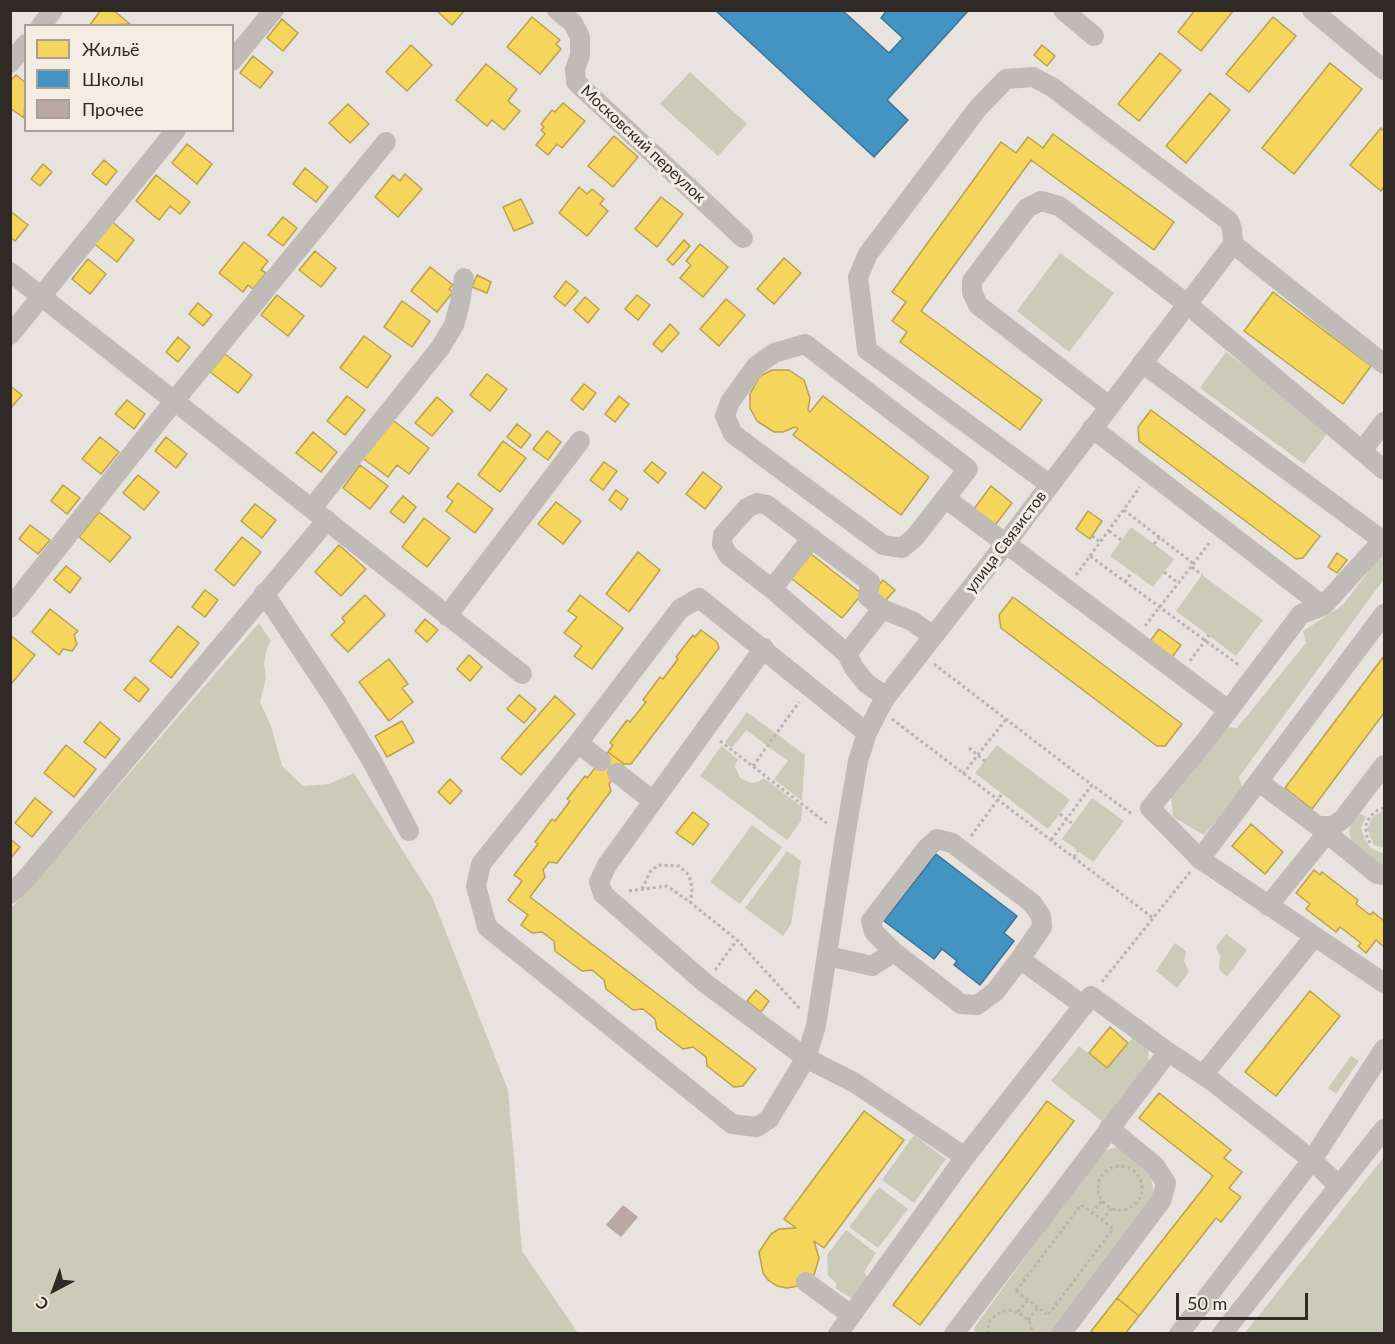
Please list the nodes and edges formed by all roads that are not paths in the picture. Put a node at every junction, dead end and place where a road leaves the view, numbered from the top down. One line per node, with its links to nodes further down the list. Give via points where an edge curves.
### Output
1 (52, 10): 6 (street)
2 (274, 10): 9 (street)
3 (557, 10): 14 (street, Московский переулок, via 573,23 580,37 576,82)
4 (1064, 10): 7 (street)
5 (1312, 10): 11 (street)
6 (42, 24)
7 (1094, 36)
8 (24, 46): 10 (street)
9 (234, 59)
10 (10, 63)
11 (1384, 70)
12 (174, 132): 18 (street)
13 (386, 142): 23 (street)
14 (743, 238)
15 (1233, 244): 19 (street, улица Связистов); 22 (street); 30 (street, via 1228,221 1052,87 1033,77 1006,78 978,108 868,254 858,278 867,350)
16 (10, 272): 18 (street)
17 (464, 278): 32 (street, via 454,325 440,348)
18 (42, 296): 20 (street); 23 (street)
19 (1187, 304): 21 (street, улица Связистов); 24 (street, via 1059,206 1041,201 1027,208 972,281 972,292 978,305); 28 (street)
20 (10, 335)
21 (1142, 363): 24 (street, улица Связистов); 34 (street)
22 (1384, 364)
23 (175, 400): 32 (street); 39 (street)
24 (1109, 406): 26 (street, улица Связистов)
25 (1384, 422): 28 (street)
26 (1092, 428): 30 (street, улица Связистов); 38 (street)
27 (580, 441): 42 (street)
28 (1362, 451): 29 (street)
29 (1384, 470)
30 (1049, 484): 35 (street, улица Связистов)
31 (945, 498): 31 (street, via 902,548 883,545 733,434 725,416 730,402 756,366 774,353 805,344 968,469); 35 (street)
32 (320, 514): 37 (street); 42 (street)
33 (812, 538): 36 (street); 36 (street, via 768,505 757,503 747,508 723,535 722,544 728,555); 40 (street, via 870,582 867,597)
34 (1383, 540): 38 (street)
35 (1006, 543): 43 (street, улица Связистов); 48 (street)
36 (772, 589): 45 (street)
37 (264, 593): 57 (street, via 335,700); 60 (street)
38 (1323, 606): 48 (street, via 1301,614)
39 (10, 608)
40 (882, 609): 43 (street, via 912,621); 45 (street)
41 (1384, 614): 54 (street)
42 (447, 616): 46 (street)
43 (933, 636): 47 (street, улица Связистов)
44 (764, 648): 49 (street); 50 (street, улица Связистов, via 699,598 680,609); 55 (street)
45 (847, 654): 47 (street)
46 (522, 674)
47 (882, 703): 49 (street, улица Связистов)
48 (1228, 710): 58 (street, via 1150,808)
49 (867, 733): 64 (street, улица Связистов, via 858,761)
50 (578, 743): 51 (street); 70 (street, улица Связистов, via 481,864 476,886 487,927 732,1124 757,1127 769,1119)
51 (601, 761)
52 (1384, 765): 56 (street, via 1343,819)
53 (617, 773): 55 (street)
54 (1259, 782): 56 (street); 58 (street)
55 (653, 801): 70 (street, via 607,865 599,882 603,894 705,983)
56 (1322, 830): 59 (street, via 1377,874); 61 (street)
57 (410, 831)
58 (1200, 859): 61 (street)
59 (1384, 874)
60 (10, 894)
61 (1268, 906): 62 (street)
62 (1314, 937): 66 (street); 71 (street)
63 (894, 952): 64 (street, via 872,966); 65 (street, via 962,1004 977,1005 995,993); 65 (street, via 874,932 872,921 937,839 952,843 1032,903 1041,916 1042,927)
64 (828, 956): 70 (street, улица Связистов, via 816,1026)
65 (1020, 959): 67 (street)
66 (1384, 983)
67 (1087, 1001): 69 (street); 74 (street)
68 (1384, 1049): 75 (street)
69 (1168, 1052): 71 (street); 72 (street)
70 (806, 1058): 74 (street, via 855,1083)
71 (1203, 1075): 75 (street)
72 (1109, 1128): 79 (street, via 1155,1166 1166,1183 1161,1201); 81 (street)
73 (1384, 1129): 76 (street)
74 (965, 1157): 78 (street)
75 (1312, 1160): 76 (street); 82 (street)
76 (1339, 1186): 83 (street)
77 (806, 1282): 78 (street)
78 (851, 1315): 80 (street)
79 (1063, 1331)
80 (838, 1334)
81 (954, 1334)
82 (1179, 1334)
83 (1222, 1334)

